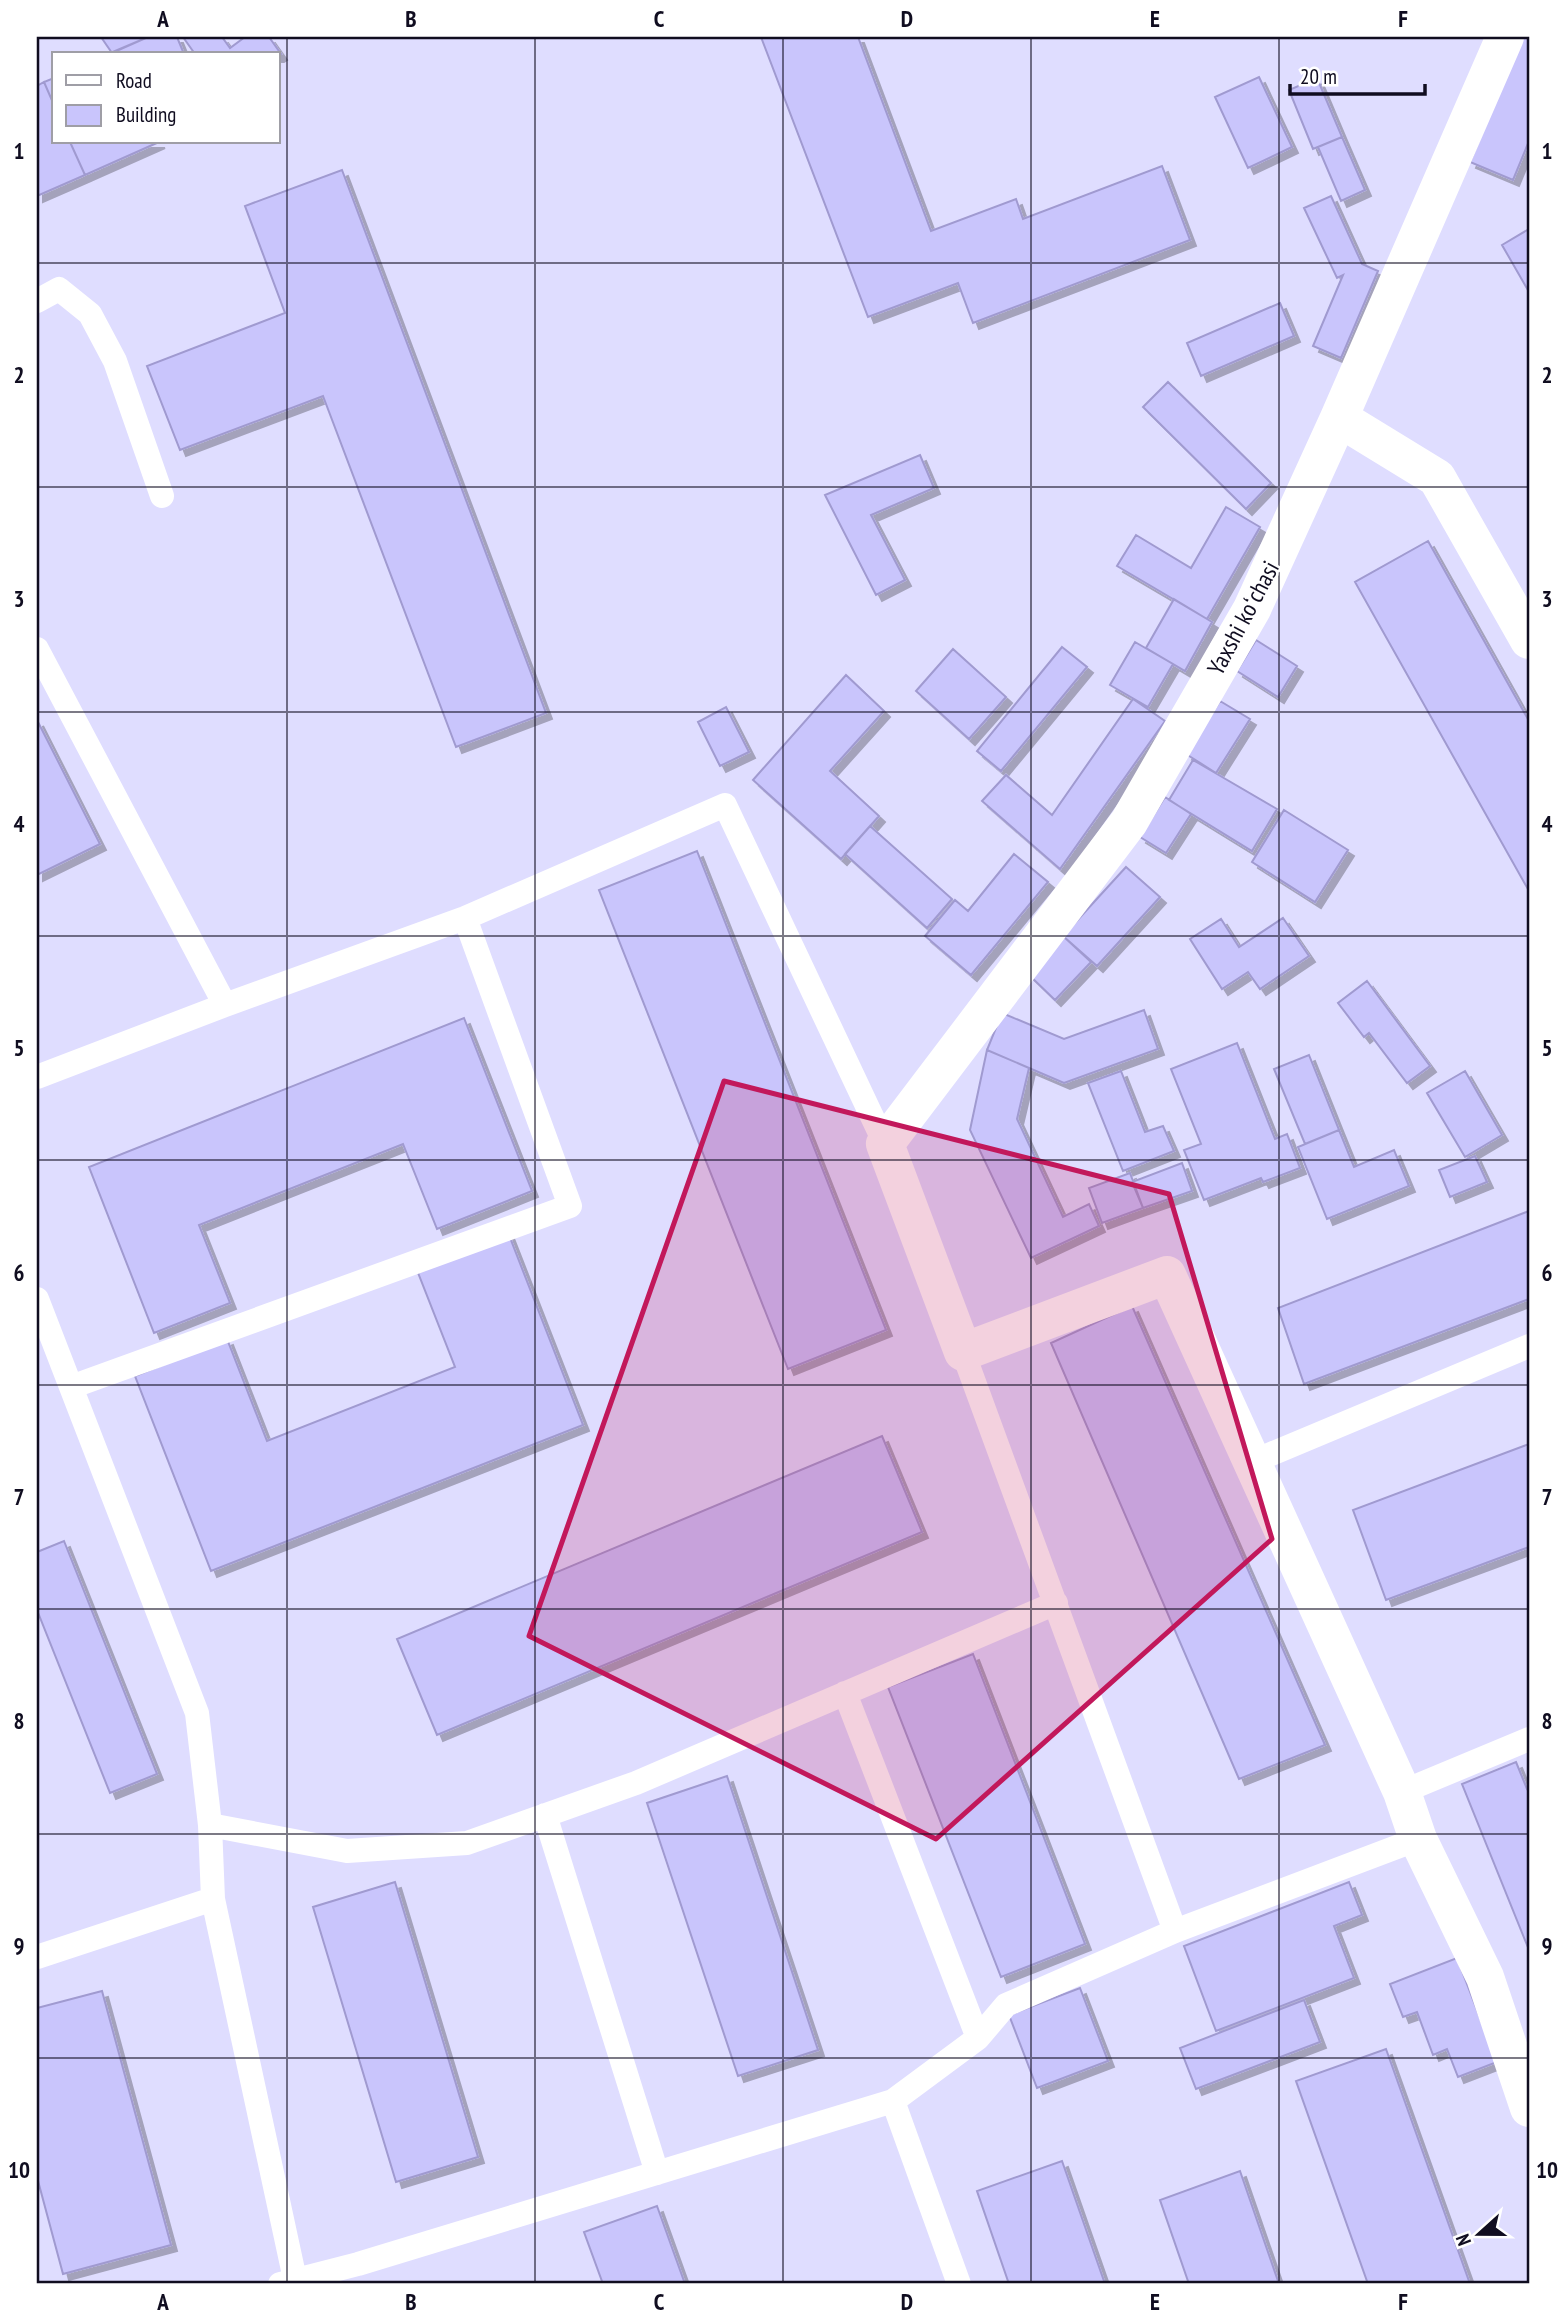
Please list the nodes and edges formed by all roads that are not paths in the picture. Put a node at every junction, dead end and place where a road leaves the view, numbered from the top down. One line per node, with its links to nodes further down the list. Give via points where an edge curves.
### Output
1 (1504, 37): 3 (street, Yaxshi koʻchasi)
2 (37, 301): 4 (lane, via 58,289 90,314 115,361)
3 (1339, 418): 5 (street, via 1437,478); 10 (street, Yaxshi koʻchasi, via 1252,609 1129,822)
4 (162, 496)
5 (1529, 640)
6 (37, 649): 8 (lane)
7 (466, 918): 8 (lane); 10 (lane, via 725,805); 14 (lane, via 570,1206)
8 (225, 1004): 9 (lane)
9 (37, 1077)
10 (885, 1144): 13 (street)
11 (37, 1300): 14 (lane)
12 (1529, 1346): 15 (lane)
13 (963, 1352): 15 (street, via 1167,1275); 16 (lane)
14 (71, 1387): 21 (lane, via 197,1713)
15 (1252, 1462): 19 (street)
16 (1056, 1603): 17 (lane); 24 (lane)
17 (845, 1693): 20 (lane, via 636,1783); 26 (lane)
18 (1529, 1739): 19 (lane)
19 (1402, 1792): 22 (street)
20 (545, 1815): 21 (lane, via 467,1843 347,1851); 30 (lane)
21 (211, 1825): 23 (lane)
22 (1418, 1839): 24 (lane); 27 (street)
23 (213, 1899): 25 (lane); 31 (lane)
24 (1175, 1931): 26 (lane, via 1006,2005)
25 (37, 1957)
26 (978, 2038): 28 (lane)
27 (1519, 2043): 29 (street)
28 (893, 2101): 30 (lane); 32 (lane)
29 (1529, 2108)
30 (657, 2173): 31 (lane)
31 (290, 2283)
32 (959, 2284)

